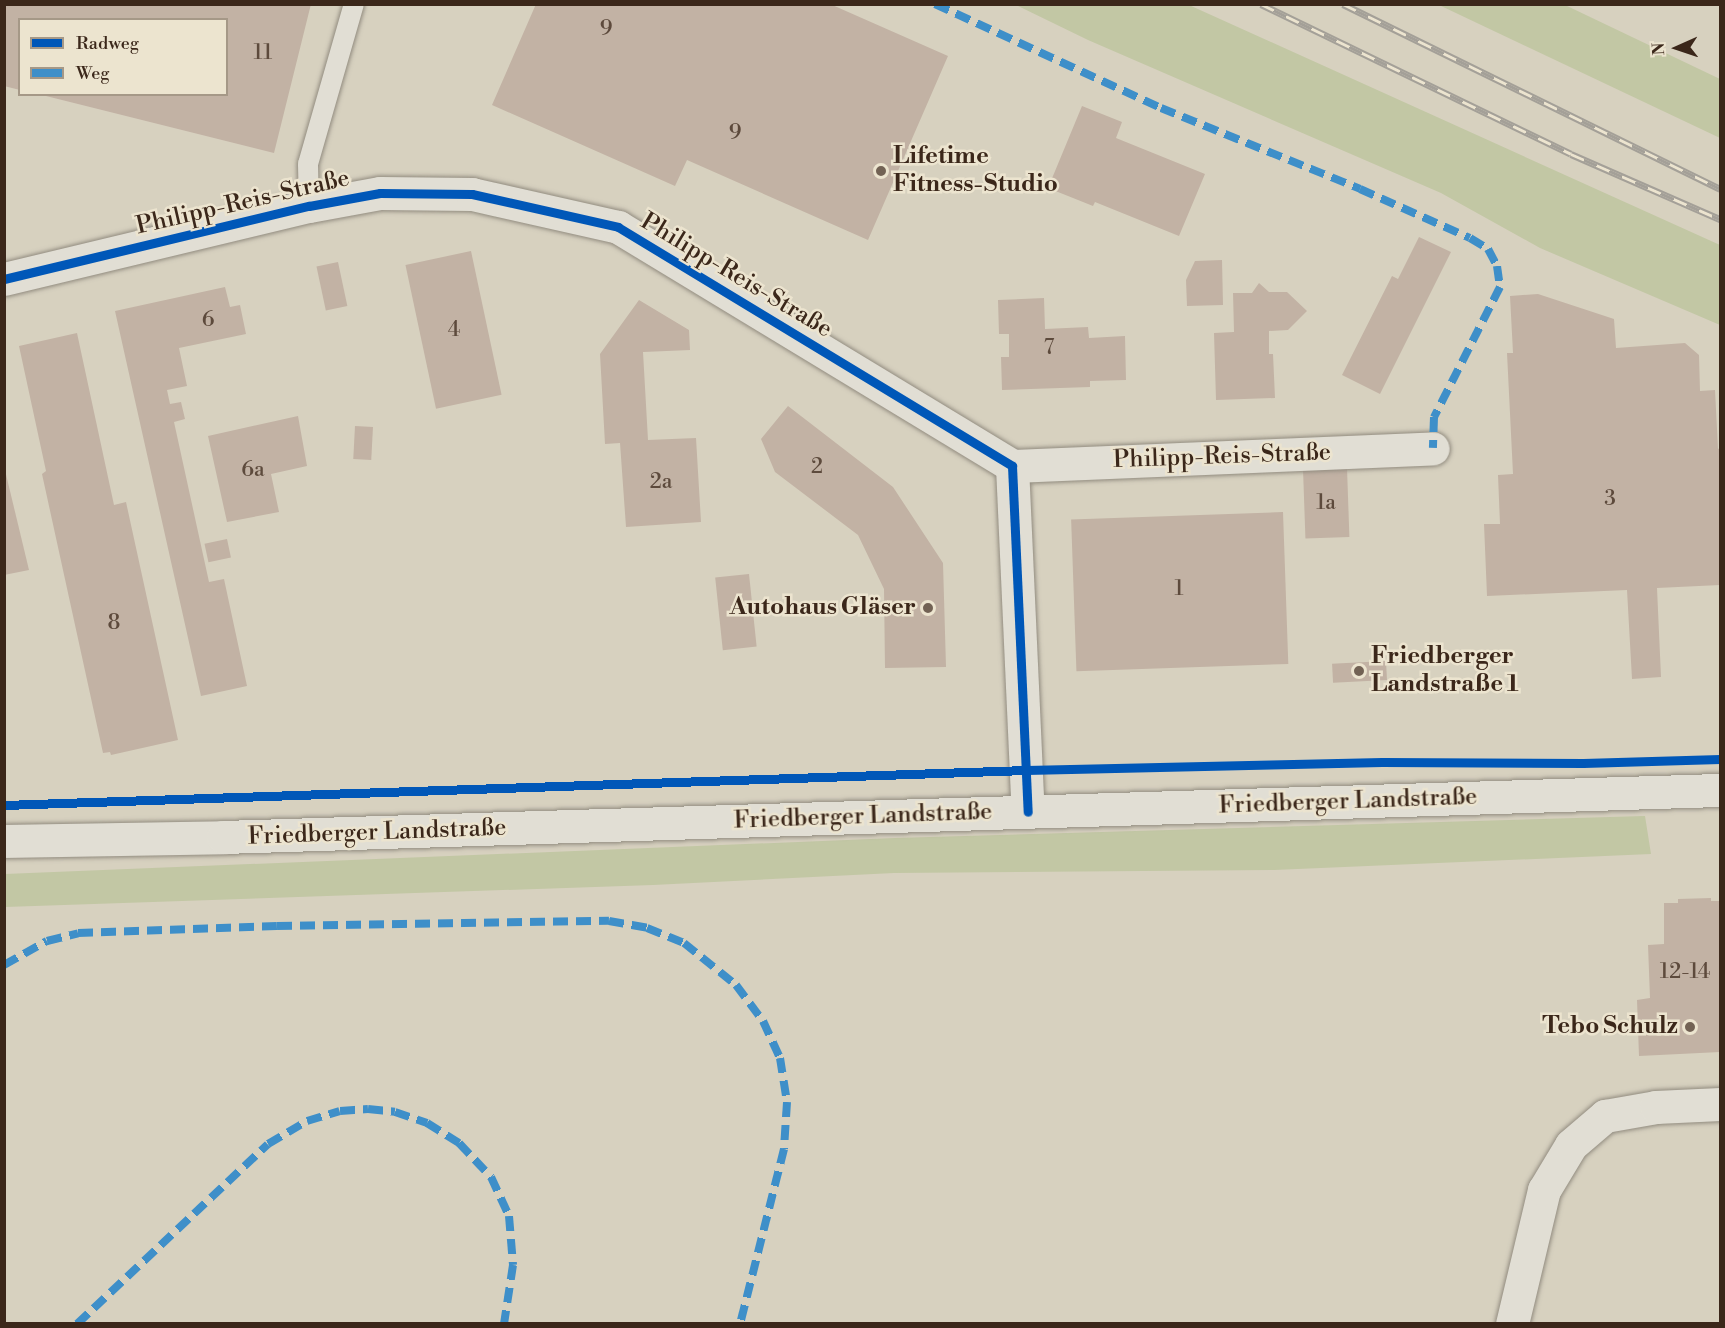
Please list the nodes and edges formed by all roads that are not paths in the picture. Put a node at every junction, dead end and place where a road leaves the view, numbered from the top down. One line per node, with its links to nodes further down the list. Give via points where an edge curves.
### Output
1 (354, 4): 2 (lane, via 308,164)
2 (309, 206): 3 (street, Philipp-Reis-Straße); 5 (street, Philipp-Reis-Straße, via 380,193 472,194 618,227)
3 (4, 279)
4 (1433, 448): 5 (street, Philipp-Reis-Straße)
5 (1012, 466): 7 (street)
6 (1720, 790): 7 (street, Friedberger Landstraße)
7 (1028, 812): 8 (street, Friedberger Landstraße)
8 (4, 841)
9 (1720, 1104): 10 (street, via 1656,1107 1605,1116 1571,1145 1544,1190)
10 (1512, 1323)

